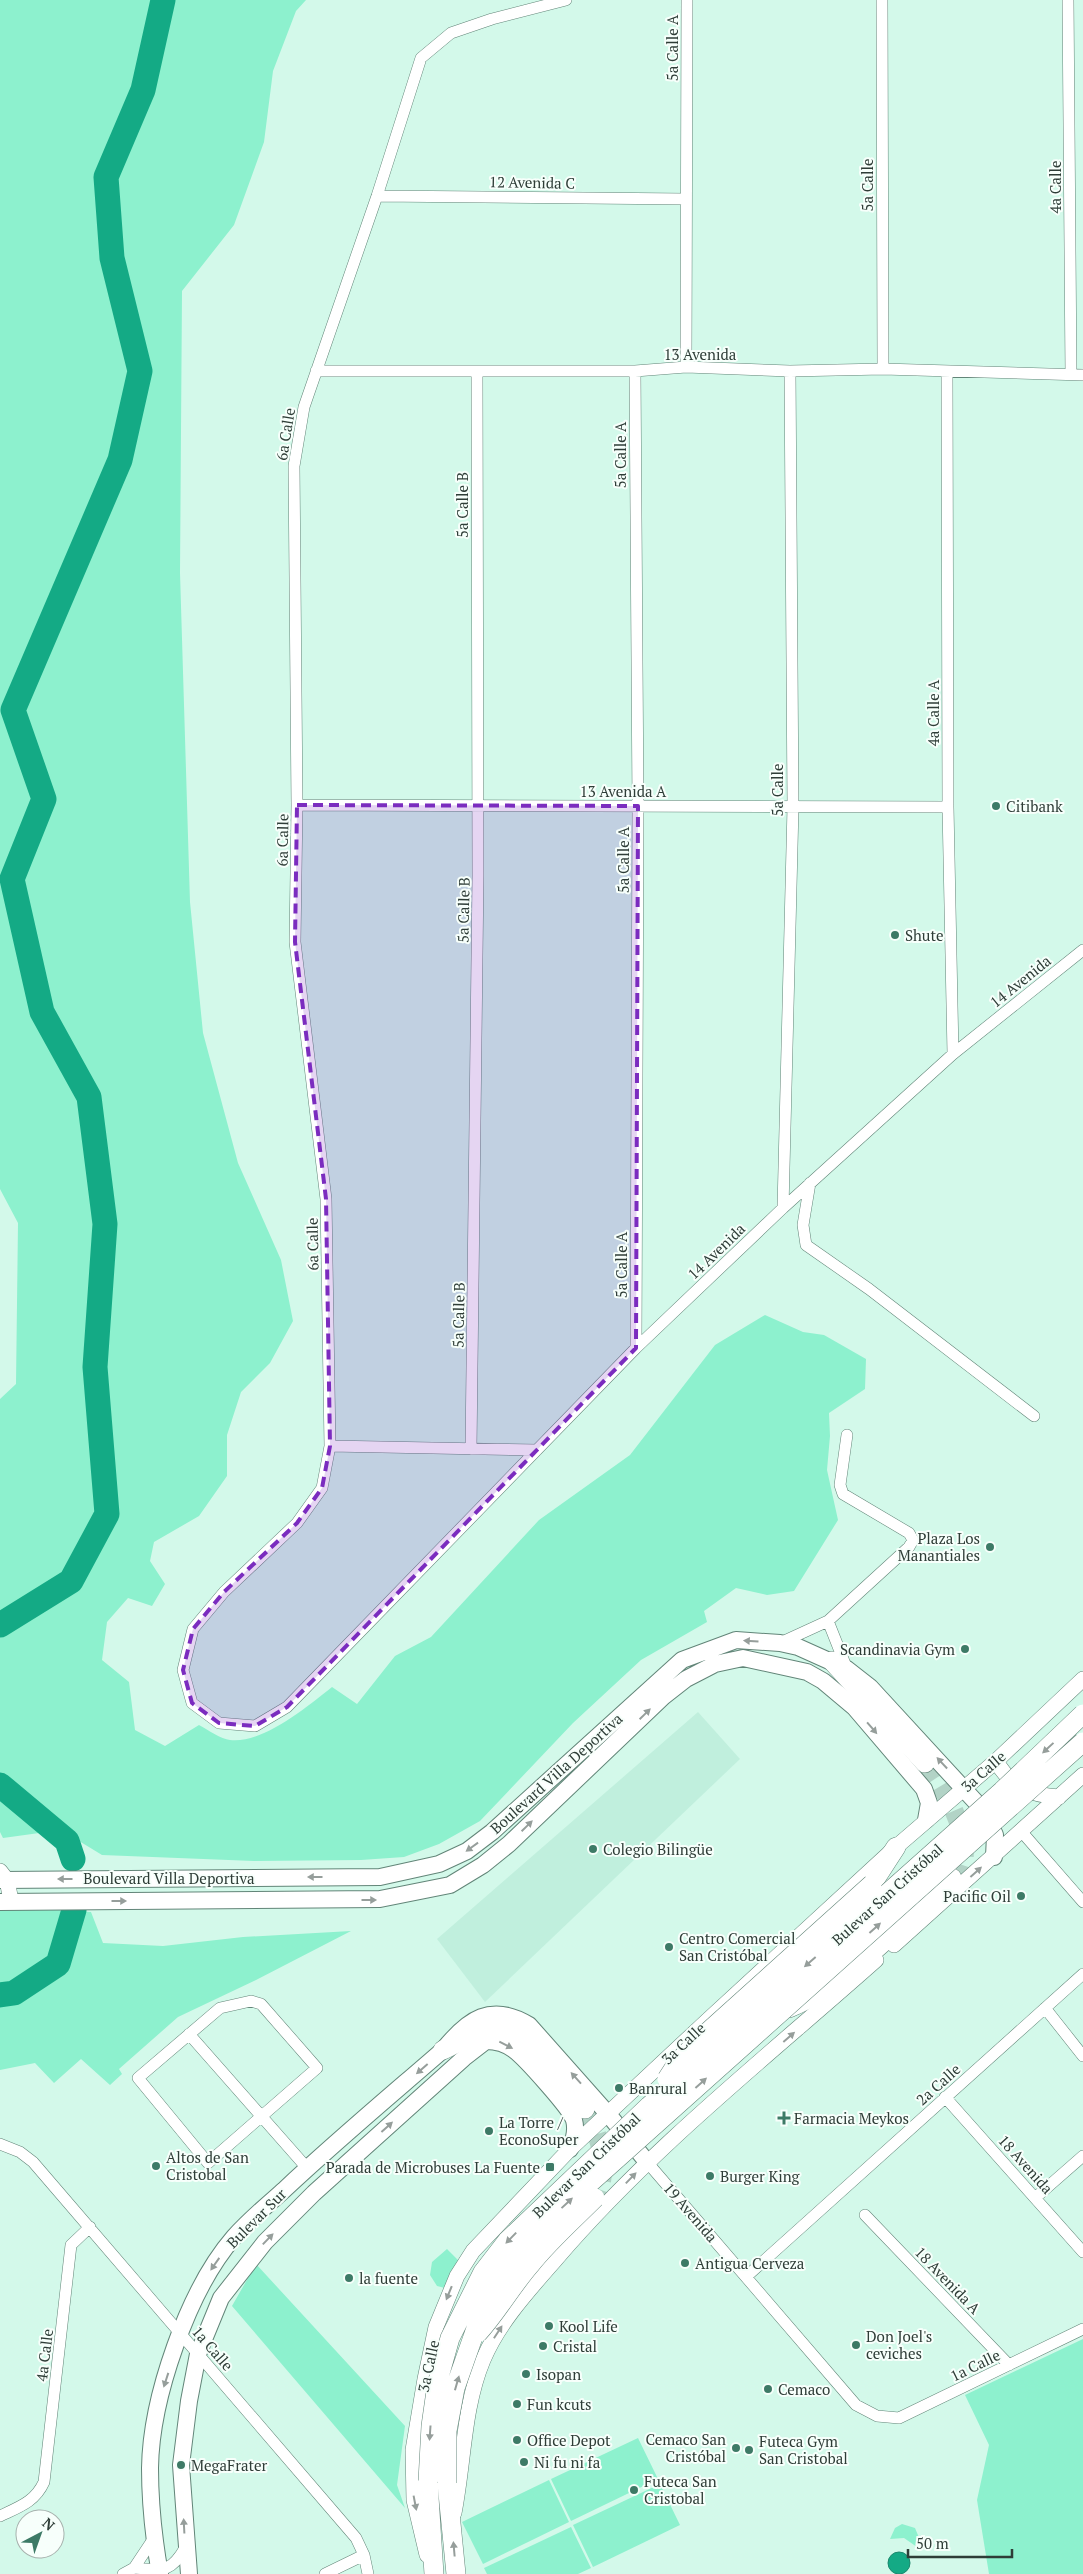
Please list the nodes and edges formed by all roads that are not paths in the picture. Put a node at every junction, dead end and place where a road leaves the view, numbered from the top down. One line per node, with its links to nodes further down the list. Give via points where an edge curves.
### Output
1 (566, 0): 5 (street)
2 (687, 0): 7 (street, 5a Calle A)
3 (882, 0): 9 (street, 5a Calle)
4 (1068, 0): 15 (street, 4a Calle)
5 (552, 2): 6 (street, 6a Calle, via 451,33 421,58)
6 (377, 196): 7 (street, 12 Avenida C); 10 (street, 6a Calle)
7 (686, 199): 8 (street, 5a Calle A)
8 (686, 367): 12 (street, 13 Avenida); 13 (street, 13 Avenida)
9 (883, 369): 13 (street, 13 Avenida); 14 (street, 13 Avenida)
10 (316, 371): 11 (street, 13 Avenida); 16 (street, 6a Calle, via 304,407 294,466)
11 (477, 371): 12 (street, 13 Avenida); 17 (street, 5a Calle B)
12 (635, 371): 18 (street, 5a Calle A)
13 (790, 371): 19 (street, 5a Calle)
14 (947, 372): 15 (street, 13 Avenida); 20 (street, 4a Calle A)
15 (1077, 374)
16 (297, 805): 17 (street, 13 Avenida A); 28 (street, 6a Calle, via 295,942 326,1199)
17 (478, 806): 18 (street, 13 Avenida A); 29 (street, 5a Calle B)
18 (638, 806): 19 (street, 13 Avenida A); 25 (street, 5a Calle A)
19 (793, 807): 20 (street, 13 Avenida A); 24 (street, 5a Calle)
20 (948, 807): 22 (street, 4a Calle A)
21 (1083, 950): 22 (street, 14 Avenida)
22 (953, 1054): 23 (street, 14 Avenida)
23 (810, 1183): 24 (street, 14 Avenida); 26 (street, via 802,1225 806,1245)
24 (782, 1208): 25 (street, 14 Avenida)
25 (636, 1348): 30 (street, 14 Avenida)
26 (1034, 1416)
27 (847, 1435): 31 (street, via 840,1485 844,1494 909,1533 914,1540)
28 (330, 1446): 29 (street); 30 (street, 6a Calle, via 322,1488 297,1524 224,1592 193,1628 183,1670 192,1703 219,1723 254,1726 287,1707)
29 (471, 1449): 30 (street)
30 (537, 1450)
31 (828, 1621): 32 (street); 33 (street)
32 (780, 1643): 33 (main road, Boulevard Villa Deportiva); 36 (main road, Boulevard Villa Deportiva, one-way to 36, via 736,1640 682,1660)
33 (840, 1665): 40 (main road); 42 (main road, Boulevard Villa Deportiva, one-way to 33, via 870,1687)
34 (1083, 1679): 39 (street, 3a Calle)
35 (1083, 1714): 62 (main road, Bulevar San Cristóbal, one-way to 62, bridge, via 995,1797)
36 (611, 1723): 37 (main road); 48 (main road, Boulevard Villa Deportiva, one-way to 48, via 492,1832 467,1851 439,1864 380,1877)
37 (622, 1736): 44 (main road, Boulevard Villa Deportiva, one-way to 44, via 686,1679 715,1664 743,1658 792,1667 823,1681 854,1707 924,1789 929,1803); 50 (main road, Boulevard Villa Deportiva, one-way to 37, via 380,1900 450,1885 509,1844)
38 (1083, 1742): 54 (main road, Bulevar San Cristóbal, one-way to 38, bridge)
39 (996, 1761): 42 (street, 3a Calle); 43 (street, via 1003,1774 1027,1792)
40 (926, 1763)
41 (1083, 1775): 43 (street)
42 (965, 1788): 44 (street, 3a Calle); 47 (main road, Boulevard Villa Deportiva, via 985,1812 994,1835)
43 (1059, 1797): 45 (street)
44 (926, 1820): 46 (street, 3a Calle)
45 (1021, 1831): 47 (street); 51 (street)
46 (896, 1847): 56 (street, 3a Calle); 62 (main road, bridge, via 872,1884 678,2062)
47 (994, 1856): 60 (street, one-way to 47)
48 (2, 1877): 50 (street)
49 (952, 1878): 54 (main road, bridge, via 844,1975 804,2002)
50 (5, 1901)
51 (1083, 1902)
52 (1083, 1974): 53 (street, 2a Calle)
53 (1045, 2008): 59 (street); 61 (street, 2a Calle)
54 (781, 2011): 81 (main road, Bulevar San Cristóbal, one-way to 54, bridge, via 486,2300 502,2275 563,2207)
55 (502, 2014): 58 (main road, Bulevar Sur, via 486,2015 474,2021 459,2031); 64 (main road, 19 Avenida, one-way to 55, via 529,2026)
56 (708, 2019): 60 (street, via 710,2035 724,2052 751,2060); 64 (street, 3a Calle)
57 (189, 2034): 65 (street); 65 (street, via 220,2008 251,2001 261,2004 317,2068); 65 (street, via 138,2078 208,2163)
58 (443, 2050): 63 (main road, via 487,2029 510,2031); 70 (main road, Bulevar Sur, one-way to 70)
59 (1083, 2056)
60 (765, 2058): 69 (street)
61 (945, 2097): 72 (street, 18 Avenida); 77 (street, 2a Calle)
62 (649, 2106): 96 (main road, Bulevar San Cristóbal, one-way to 96, bridge, via 507,2242 483,2272 450,2338 430,2426 428,2481)
63 (585, 2109)
64 (608, 2114): 67 (street, 3a Calle); 69 (main road, 19 Avenida)
65 (261, 2117): 70 (street)
66 (0, 2144): 74 (street, 1a Calle, via 20,2152 33,2162)
67 (570, 2149): 75 (street, 3a Calle); 82 (main road, Bulevar Sur, one-way to 67, via 221,2298 265,2242 314,2193 486,2041 500,2042 515,2050 570,2111 575,2128)
68 (1083, 2156): 72 (street)
69 (648, 2162): 77 (street, 19 Avenida); 78 (street, one-way to 69, via 583,2228)
70 (307, 2168): 80 (main road, Bulevar Sur, one-way to 80, via 234,2236 211,2268)
71 (595, 2198): 81 (main road, bridge, via 531,2262 492,2318)
72 (1035, 2198): 76 (street, 18 Avenida)
73 (865, 2215): 83 (street, 18 Avenida A)
74 (90, 2228): 80 (street, 1a Calle); 85 (street, 4a Calle, via 72,2245 44,2482 29,2502)
75 (477, 2246): 78 (street, via 522,2281); 96 (street, 3a Calle, one-way to 96, via 457,2276 436,2327 414,2450 414,2500)
76 (1083, 2252)
77 (747, 2276): 84 (street, 19 Avenida, via 856,2405)
78 (540, 2278): 86 (street, one-way to 78, via 469,2410 483,2361 499,2331)
79 (1083, 2329): 83 (street, 1a Calle)
80 (180, 2333): 82 (street, 1a Calle); 87 (main road, Bulevar Sur, one-way to 87, via 156,2415 150,2468)
81 (469, 2343): 86 (main road, Bulevar San Cristóbal, one-way to 81, bridge, via 447,2483 448,2431 455,2388)
82 (198, 2354): 88 (main road, Bulevar Sur, one-way to 82, via 181,2465); 89 (street, 1a Calle, via 356,2538)
83 (1009, 2365): 84 (street, 1a Calle, via 899,2418)
84 (877, 2416)
85 (0, 2516)
86 (452, 2524): 97 (main road, Bulevar San Cristóbal, one-way to 86)
87 (154, 2538): 90 (street); 91 (main road, Bulevar Sur)
88 (185, 2548): 91 (street, via 174,2565); 93 (main road, Bulevar Sur)
89 (364, 2555): 94 (street); 95 (street, 1a Calle)
90 (134, 2568): 91 (street); 92 (street)
91 (160, 2572)
92 (123, 2574)
93 (189, 2574)
94 (325, 2574)
95 (368, 2574)
96 (433, 2574)
97 (456, 2574)

